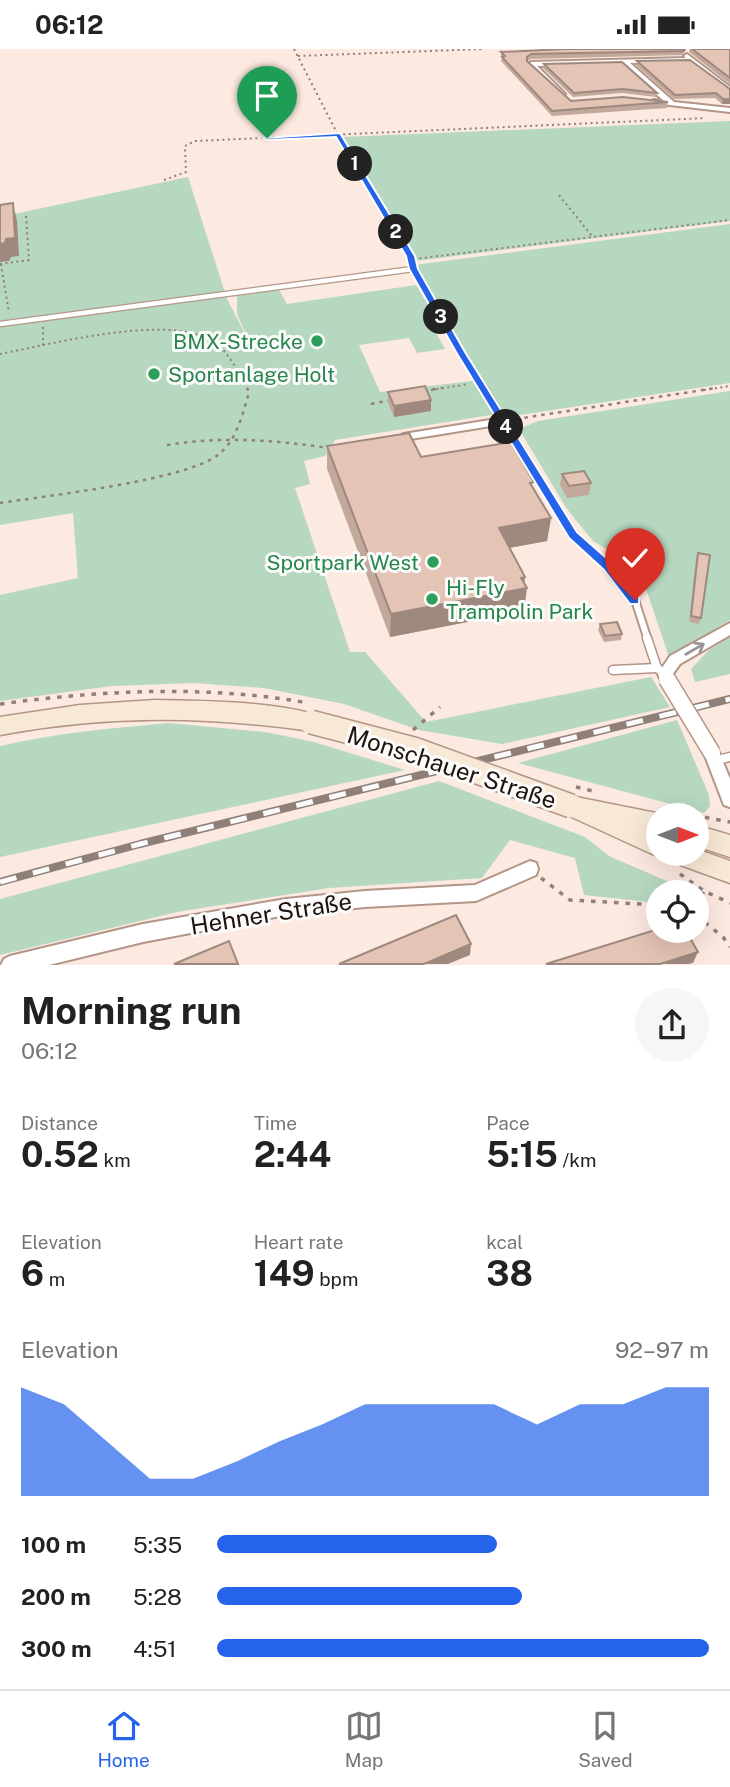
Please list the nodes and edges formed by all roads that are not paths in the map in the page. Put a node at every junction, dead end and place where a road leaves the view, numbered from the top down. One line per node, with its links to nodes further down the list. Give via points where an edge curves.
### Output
1 (623, 61): 2 (street, via 689,58); 4 (street, via 531,64); 5 (street)
2 (730, 90)
3 (647, 101): 5 (street)
4 (570, 102)
5 (672, 104): 6 (street)
6 (730, 110)
7 (0, 324): 8 (lane, via 413,269)
8 (503, 421): 9 (lane); 12 (lane, via 573,535 608,566 635,600)
9 (400, 438)
10 (730, 628): 12 (street, one-way to 10, via 676,660)
11 (613, 670): 12 (lane)
12 (663, 674): 14 (street, bridge)
13 (0, 726): 17 (main road, Monschauer Straße, bridge, via 154,707 311,722 414,749)
14 (719, 757): 15 (street); 16 (street)
15 (730, 778)
16 (730, 800)
17 (571, 806): 18 (main road, Monschauer Straße); 20 (main road, Monschauer Straße)
18 (646, 820)
19 (709, 839): 21 (main road)
20 (646, 840)
21 (730, 846)
22 (709, 864): 24 (main road)
23 (530, 869): 25 (street, Hehner Straße, via 476,893 286,907)
24 (730, 872)
25 (10, 964)

